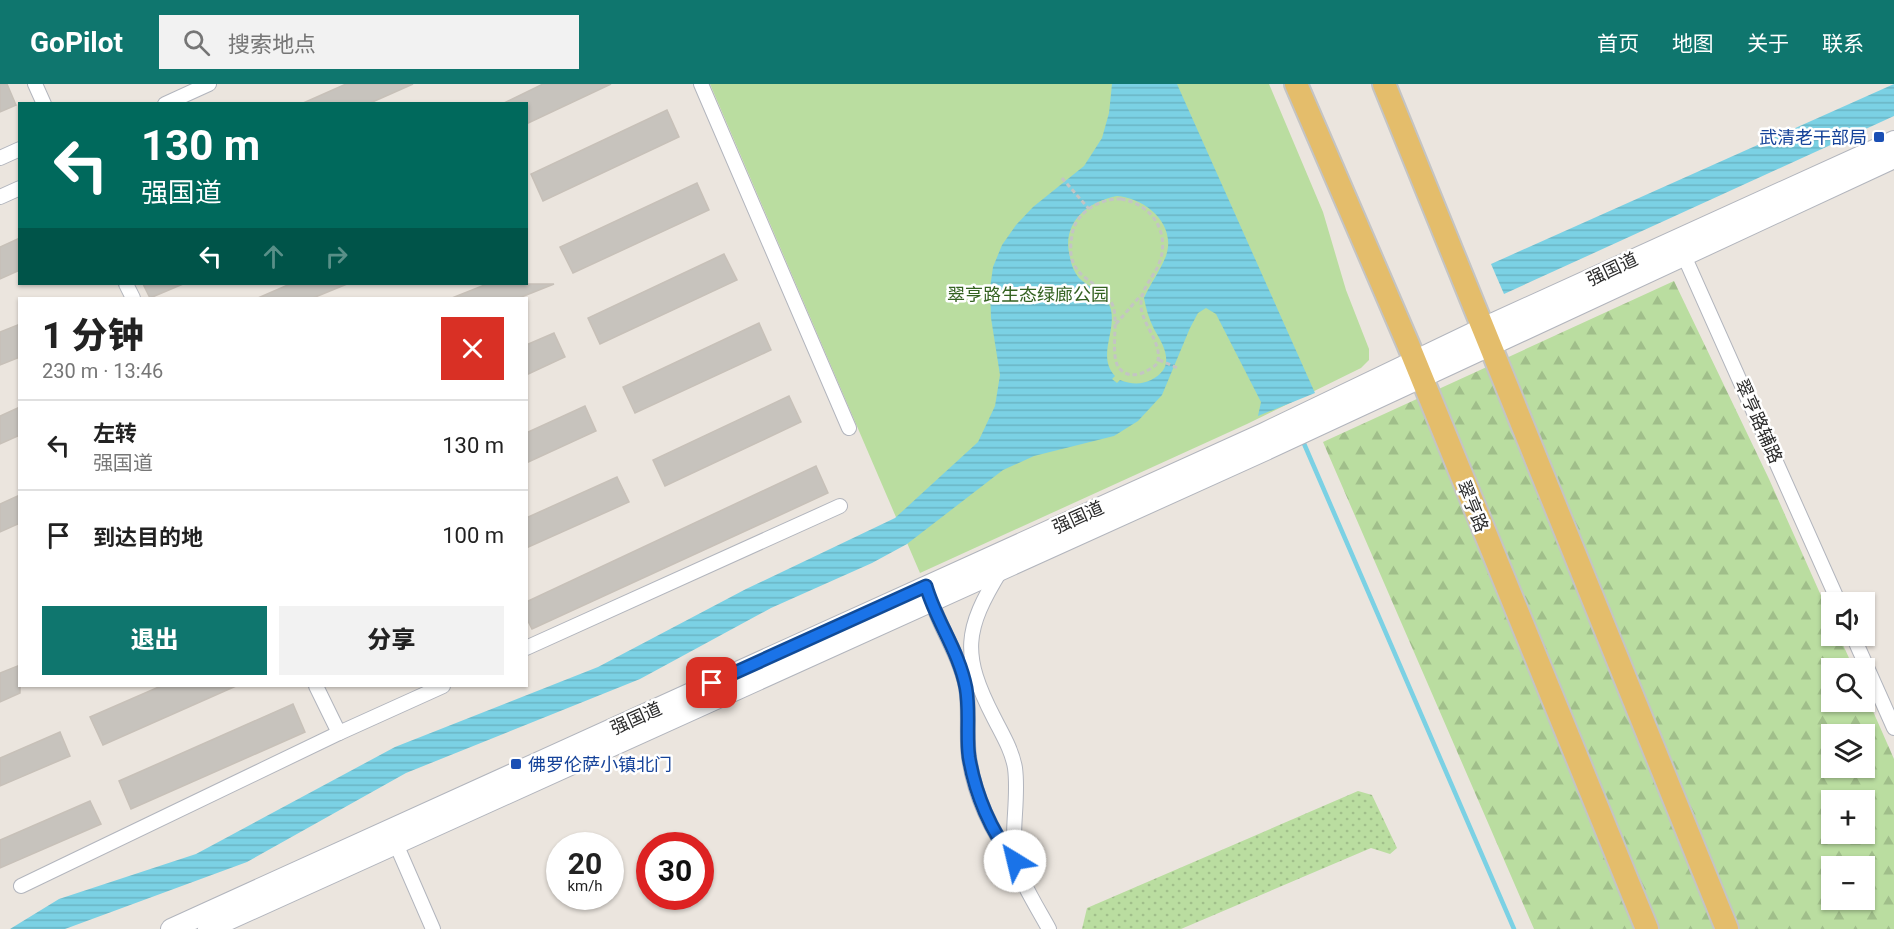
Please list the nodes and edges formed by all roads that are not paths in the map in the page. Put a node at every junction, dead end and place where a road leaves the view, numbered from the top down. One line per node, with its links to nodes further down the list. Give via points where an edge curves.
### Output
1 (35, 84): 6 (street)
2 (209, 84): 7 (street)
3 (701, 84): 17 (street)
4 (1296, 84): 16 (main road, 翠亨路)
5 (1384, 84): 15 (main road)
6 (43, 102)
7 (169, 102)
8 (1894, 141): 14 (main road, 强国道)
9 (18, 150): 10 (street)
10 (0, 158)
11 (1894, 158): 14 (main road, 强国道)
12 (18, 190): 13 (street)
13 (0, 197)
14 (1680, 247): 15 (main road, 强国道); 21 (street, 翠亨路辅路)
15 (1485, 328): 16 (main road, 强国道); 37 (main road)
16 (1414, 360): 18 (main road, 强国道, via 1335,409); 36 (main road, 翠亨路)
17 (849, 428)
18 (1266, 441): 20 (main road, 强国道); 22 (main road, 强国道)
19 (840, 506): 24 (street)
20 (1001, 570): 22 (main road, 强国道); 30 (street, via 982,600 971,632 971,663 1015,768)
21 (1834, 592)
22 (929, 594): 29 (main road, 强国道); 30 (street, via 957,655 966,688 969,756 976,788 1001,844)
23 (1857, 646): 27 (street)
24 (528, 647)
25 (316, 687): 28 (street)
26 (441, 687): 28 (street)
27 (1894, 728)
28 (339, 733): 31 (street)
29 (393, 837): 32 (main road, 强国道); 33 (main road, 强国道); 34 (street)
30 (1015, 861): 35 (street)
31 (21, 886)
32 (171, 929)
33 (208, 929)
34 (433, 929)
35 (1049, 929)
36 (1647, 929)
37 (1727, 929)

